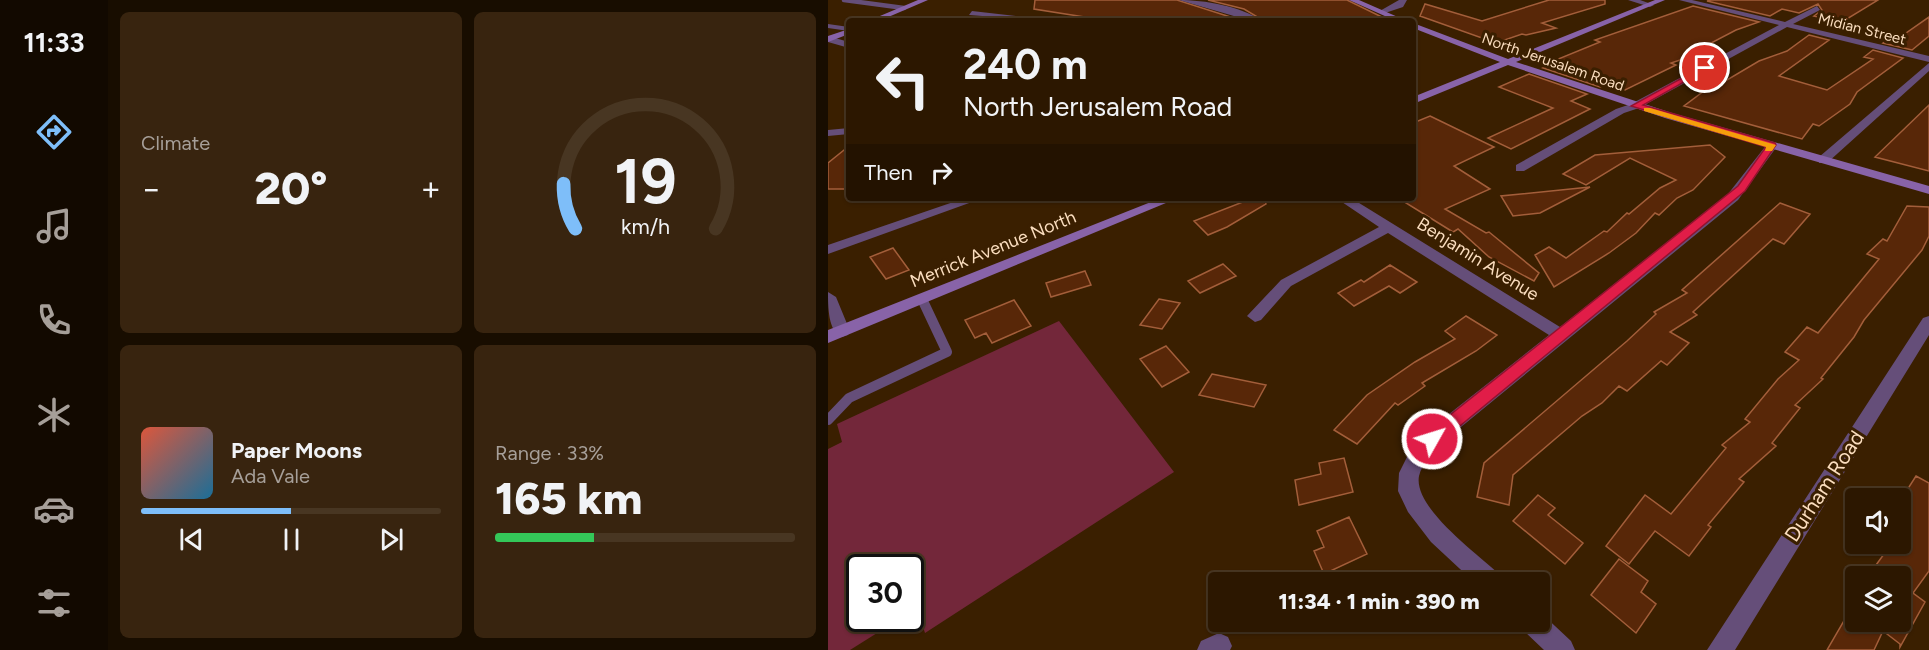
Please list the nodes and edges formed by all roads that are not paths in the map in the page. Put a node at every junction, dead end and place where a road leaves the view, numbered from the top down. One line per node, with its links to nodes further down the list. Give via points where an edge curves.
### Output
1 (844, 0): 10 (lane)
2 (897, 0): 10 (lane)
3 (924, 0): 12 (main road)
4 (1183, 0): 18 (street)
5 (1353, 0): 14 (main road)
6 (1403, 0): 14 (street)
7 (1632, 0): 11 (street)
8 (1661, 0): 11 (main road)
9 (1683, 0): 20 (street, Midian Street)
10 (884, 5): 12 (lane)
11 (1650, 5): 28 (main road)
12 (904, 8): 16 (main road)
13 (1817, 8): 20 (street)
14 (1382, 12): 19 (main road)
15 (972, 13): 17 (street)
16 (879, 18)
17 (1016, 18)
18 (1250, 18)
19 (1396, 18)
20 (1785, 24): 27 (street, Midian Street); 31 (street)
21 (828, 26): 23 (street)
22 (1416, 26): 28 (main road, North Jerusalem Road)
23 (846, 29)
24 (846, 31): 25 (main road)
25 (828, 39): 26 (street)
26 (846, 44)
27 (1929, 60)
28 (1506, 64): 30 (main road); 31 (main road, North Jerusalem Road)
29 (1929, 66): 35 (street)
30 (1416, 100)
31 (1635, 106): 34 (main road, North Jerusalem Road); 36 (street)
32 (846, 132): 33 (street)
33 (829, 134)
34 (1772, 145): 35 (main road, North Jerusalem Road); 48 (street, via 1733,197)
35 (1823, 160): 37 (main road, North Jerusalem Road)
36 (1520, 168)
37 (1929, 190)
38 (968, 201): 42 (street)
39 (1165, 201): 44 (main road, Merrick Avenue North)
40 (1347, 201): 41 (street, Benjamin Avenue)
41 (1389, 227): 45 (street, via 1286,283); 48 (street, Benjamin Avenue)
42 (828, 249)
43 (828, 297): 47 (street)
44 (922, 299): 47 (main road, Merrick Avenue North); 49 (lane, via 947,352 849,398)
45 (1255, 316)
46 (1929, 322): 53 (street, Durham Road)
47 (835, 334)
48 (1562, 335): 50 (street, via 1432,439 1413,464 1407,482 1411,499 1427,522)
49 (828, 420)
50 (1480, 572)
51 (1543, 632): 52 (street)
52 (1562, 650)
53 (1720, 650)

